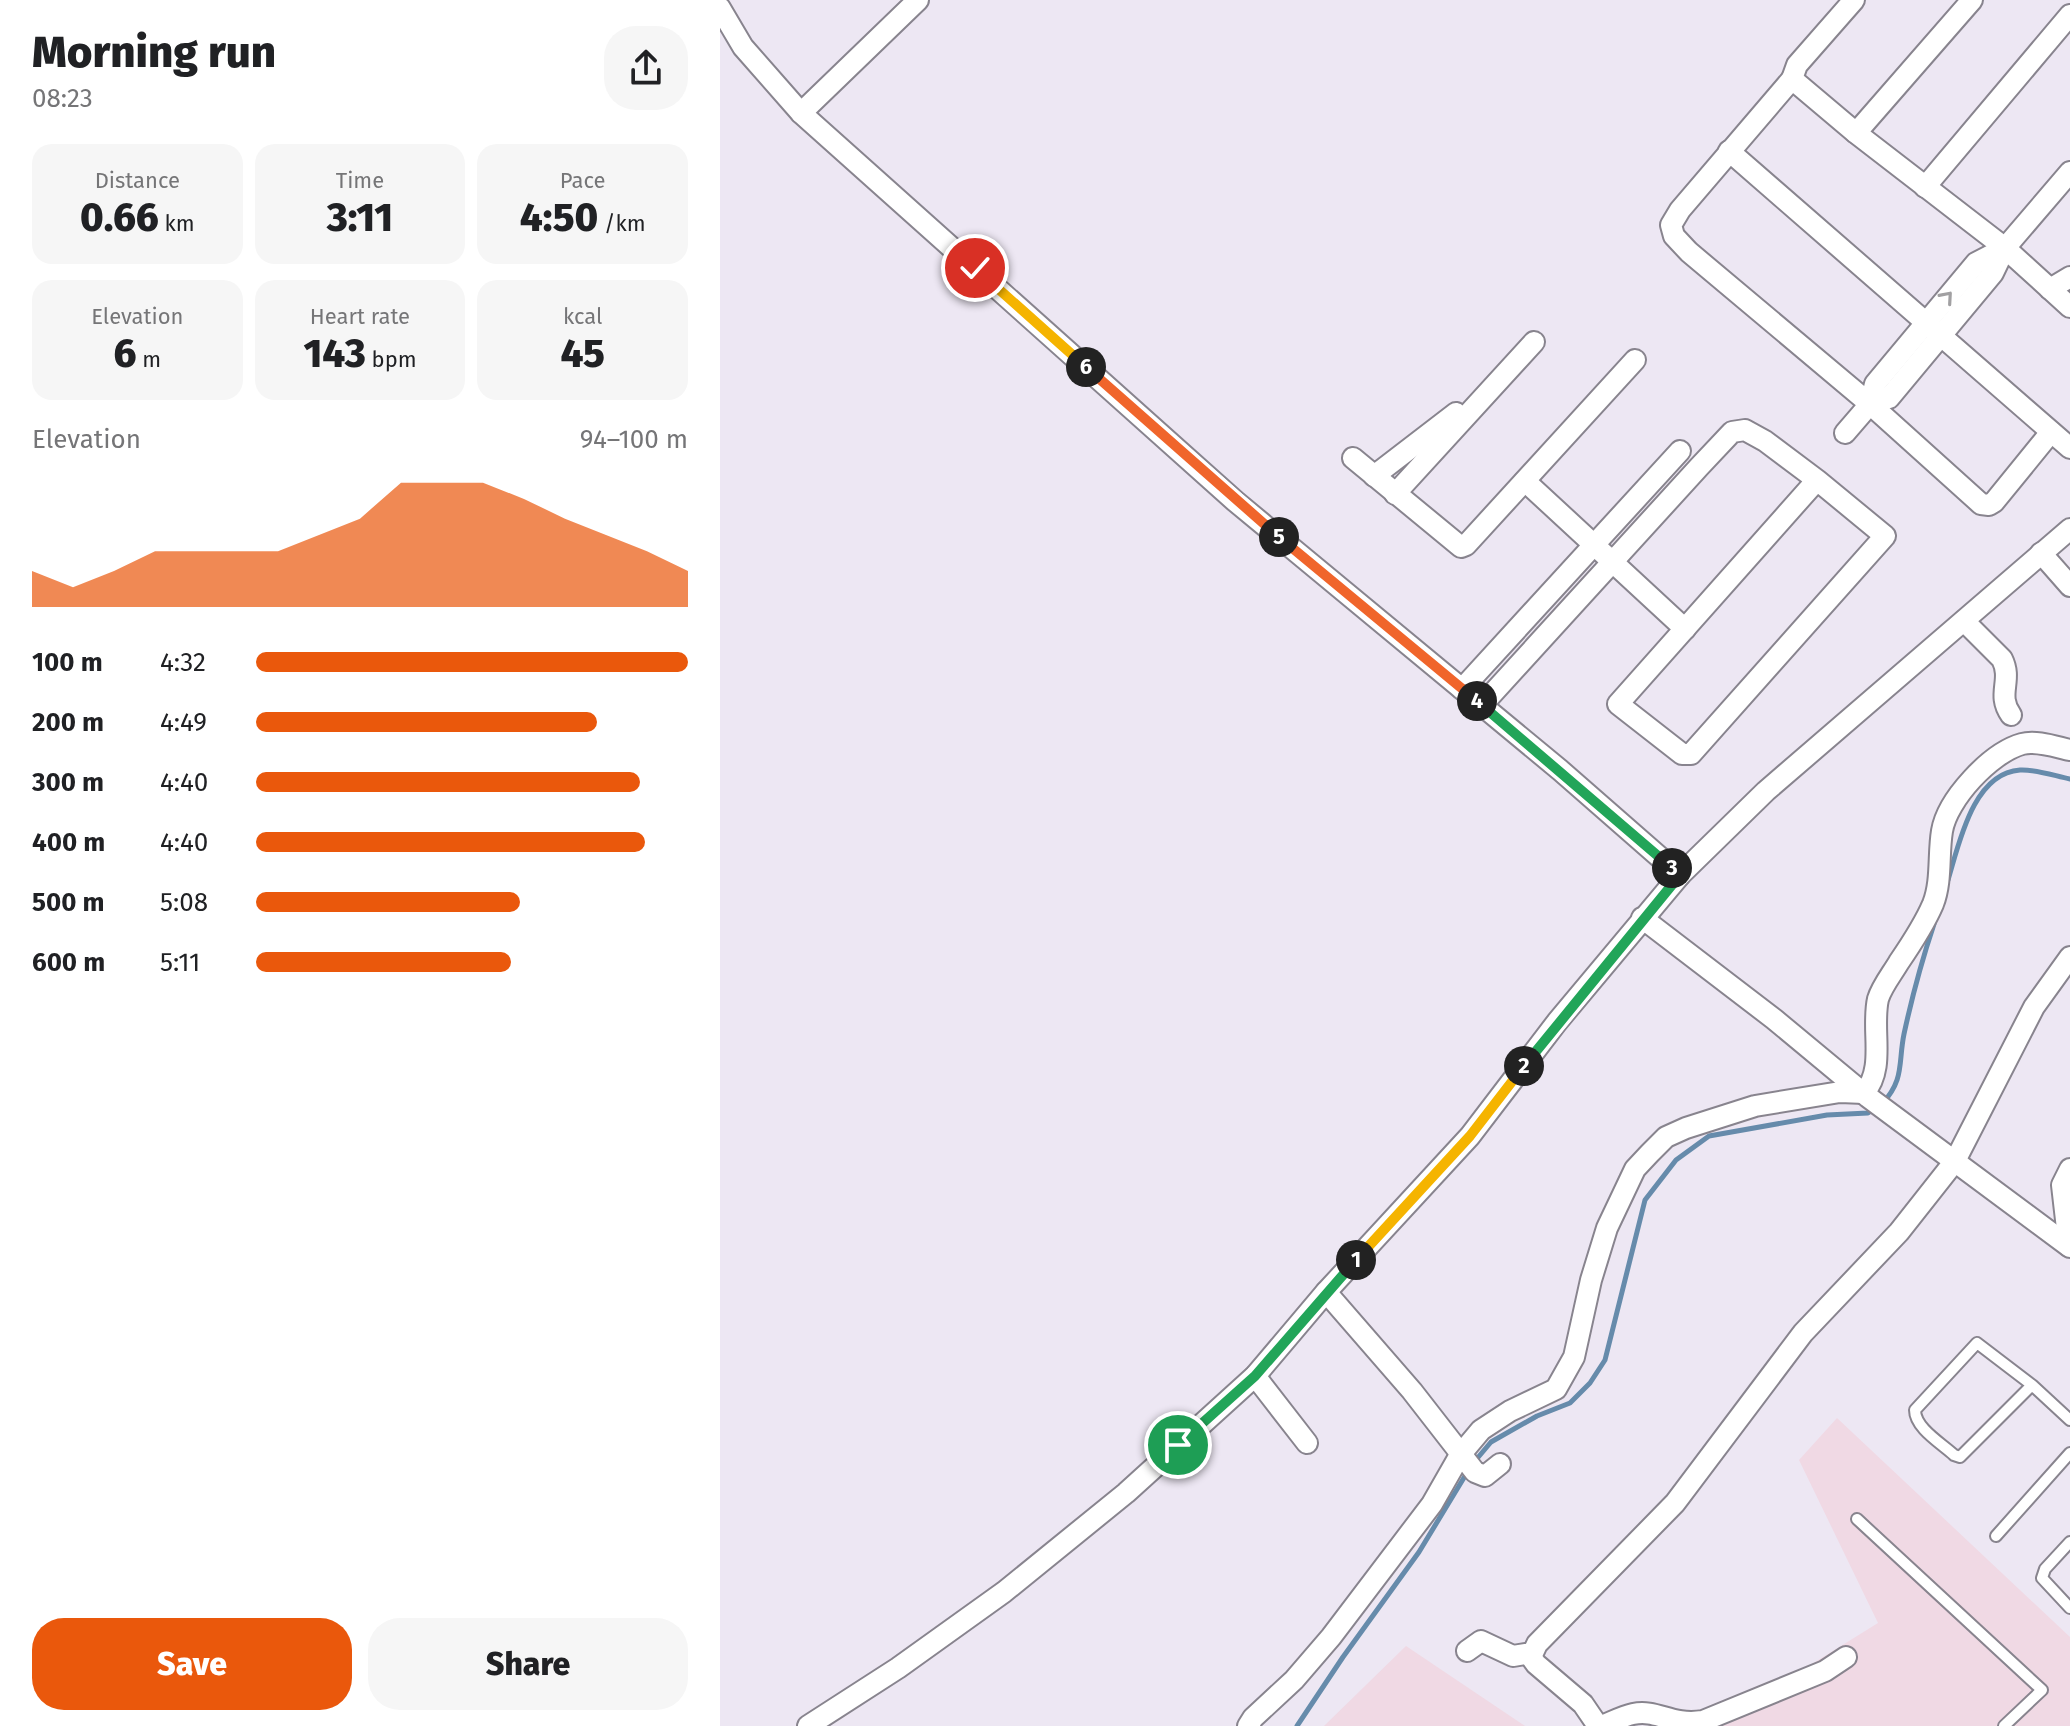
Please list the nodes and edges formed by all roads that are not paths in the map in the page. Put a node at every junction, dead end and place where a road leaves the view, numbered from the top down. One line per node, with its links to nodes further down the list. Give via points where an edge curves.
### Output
1 (918, 0): 7 (street)
2 (1854, 0): 6 (street, via 1797,65)
3 (1972, 0): 8 (street)
4 (720, 8): 7 (street, via 743,47)
5 (2070, 15): 11 (street)
6 (1792, 79): 8 (street); 9 (street)
7 (801, 113): 37 (street, via 1235,501)
8 (1856, 133): 11 (street)
9 (1729, 151): 16 (street); 20 (street, via 1680,210 1671,225 1674,236)
10 (2070, 172): 12 (street)
11 (1925, 187): 12 (street)
12 (2005, 248): 14 (street); 16 (street, via 1976,263)
13 (2070, 277): 14 (street)
14 (2050, 289): 15 (street)
15 (2070, 307)
16 (1933, 329): 20 (street, via 1875,384); 21 (street)
17 (1534, 342): 19 (street)
18 (1635, 360): 28 (street)
19 (1500, 379): 26 (street); 29 (street)
20 (1870, 404): 21 (street, via 1981,504 1994,502); 22 (street)
21 (2051, 432): 23 (street)
22 (1845, 433)
23 (2070, 448)
24 (1680, 451): 31 (street)
25 (1353, 458): 26 (street)
26 (1374, 476): 29 (street)
27 (1817, 480): 33 (street, via 1765,441 1745,430 1732,432); 36 (street); 36 (street, via 1885,536 1691,754 1682,754 1618,704)
28 (1525, 481): 29 (street, via 1461,547); 31 (street)
29 (1395, 494)
30 (2070, 529): 32 (street)
31 (1594, 545): 33 (street); 37 (street)
32 (2041, 553): 34 (street); 35 (street)
33 (1612, 562): 36 (street); 38 (street)
34 (2070, 586)
35 (1964, 621): 39 (street, via 2002,659 2007,674 2003,698); 41 (street, via 1766,791)
36 (1685, 629)
37 (1462, 689): 38 (street)
38 (1482, 705): 41 (street)
39 (2011, 715)
40 (2070, 750): 44 (street, via 2022,744 1986,766 1953,802 1942,831 1937,895 1879,994 1875,1073)
41 (1680, 875): 42 (street)
42 (1642, 918): 44 (street); 48 (street, via 1470,1136)
43 (2070, 957): 45 (street, via 2034,1007)
44 (1866, 1095): 45 (street); 54 (street, via 1840,1092 1755,1106 1666,1137 1635,1169 1607,1228 1566,1373 1552,1392 1481,1430)
45 (1955, 1161): 47 (street); 61 (street, via 1899,1232 1803,1333 1675,1503)
46 (2070, 1169): 47 (street, via 2062,1185)
47 (2069, 1246)
48 (1326, 1292): 49 (street); 54 (street)
49 (1255, 1376): 52 (street); 63 (street, via 1126,1493 1004,1592)
50 (2032, 1385): 50 (lane, via 1960,1457 1914,1414 1977,1343); 51 (lane)
51 (2070, 1420)
52 (1307, 1443)
53 (2070, 1453): 57 (lane)
54 (1466, 1462): 55 (street, via 1485,1476); 64 (street, via 1331,1637)
55 (1500, 1464)
56 (1857, 1519): 66 (lane, via 2042,1690)
57 (1996, 1536)
58 (2070, 1542): 59 (lane, via 2042,1578)
59 (2070, 1608)
60 (1467, 1651): 61 (street, via 1481,1641 1513,1656)
61 (1532, 1653): 65 (street, via 1536,1664)
62 (1846, 1657): 65 (street, via 1825,1671 1703,1721 1688,1725 1634,1714)
63 (808, 1726)
64 (1248, 1726)
65 (1600, 1726)
66 (2004, 1726)

